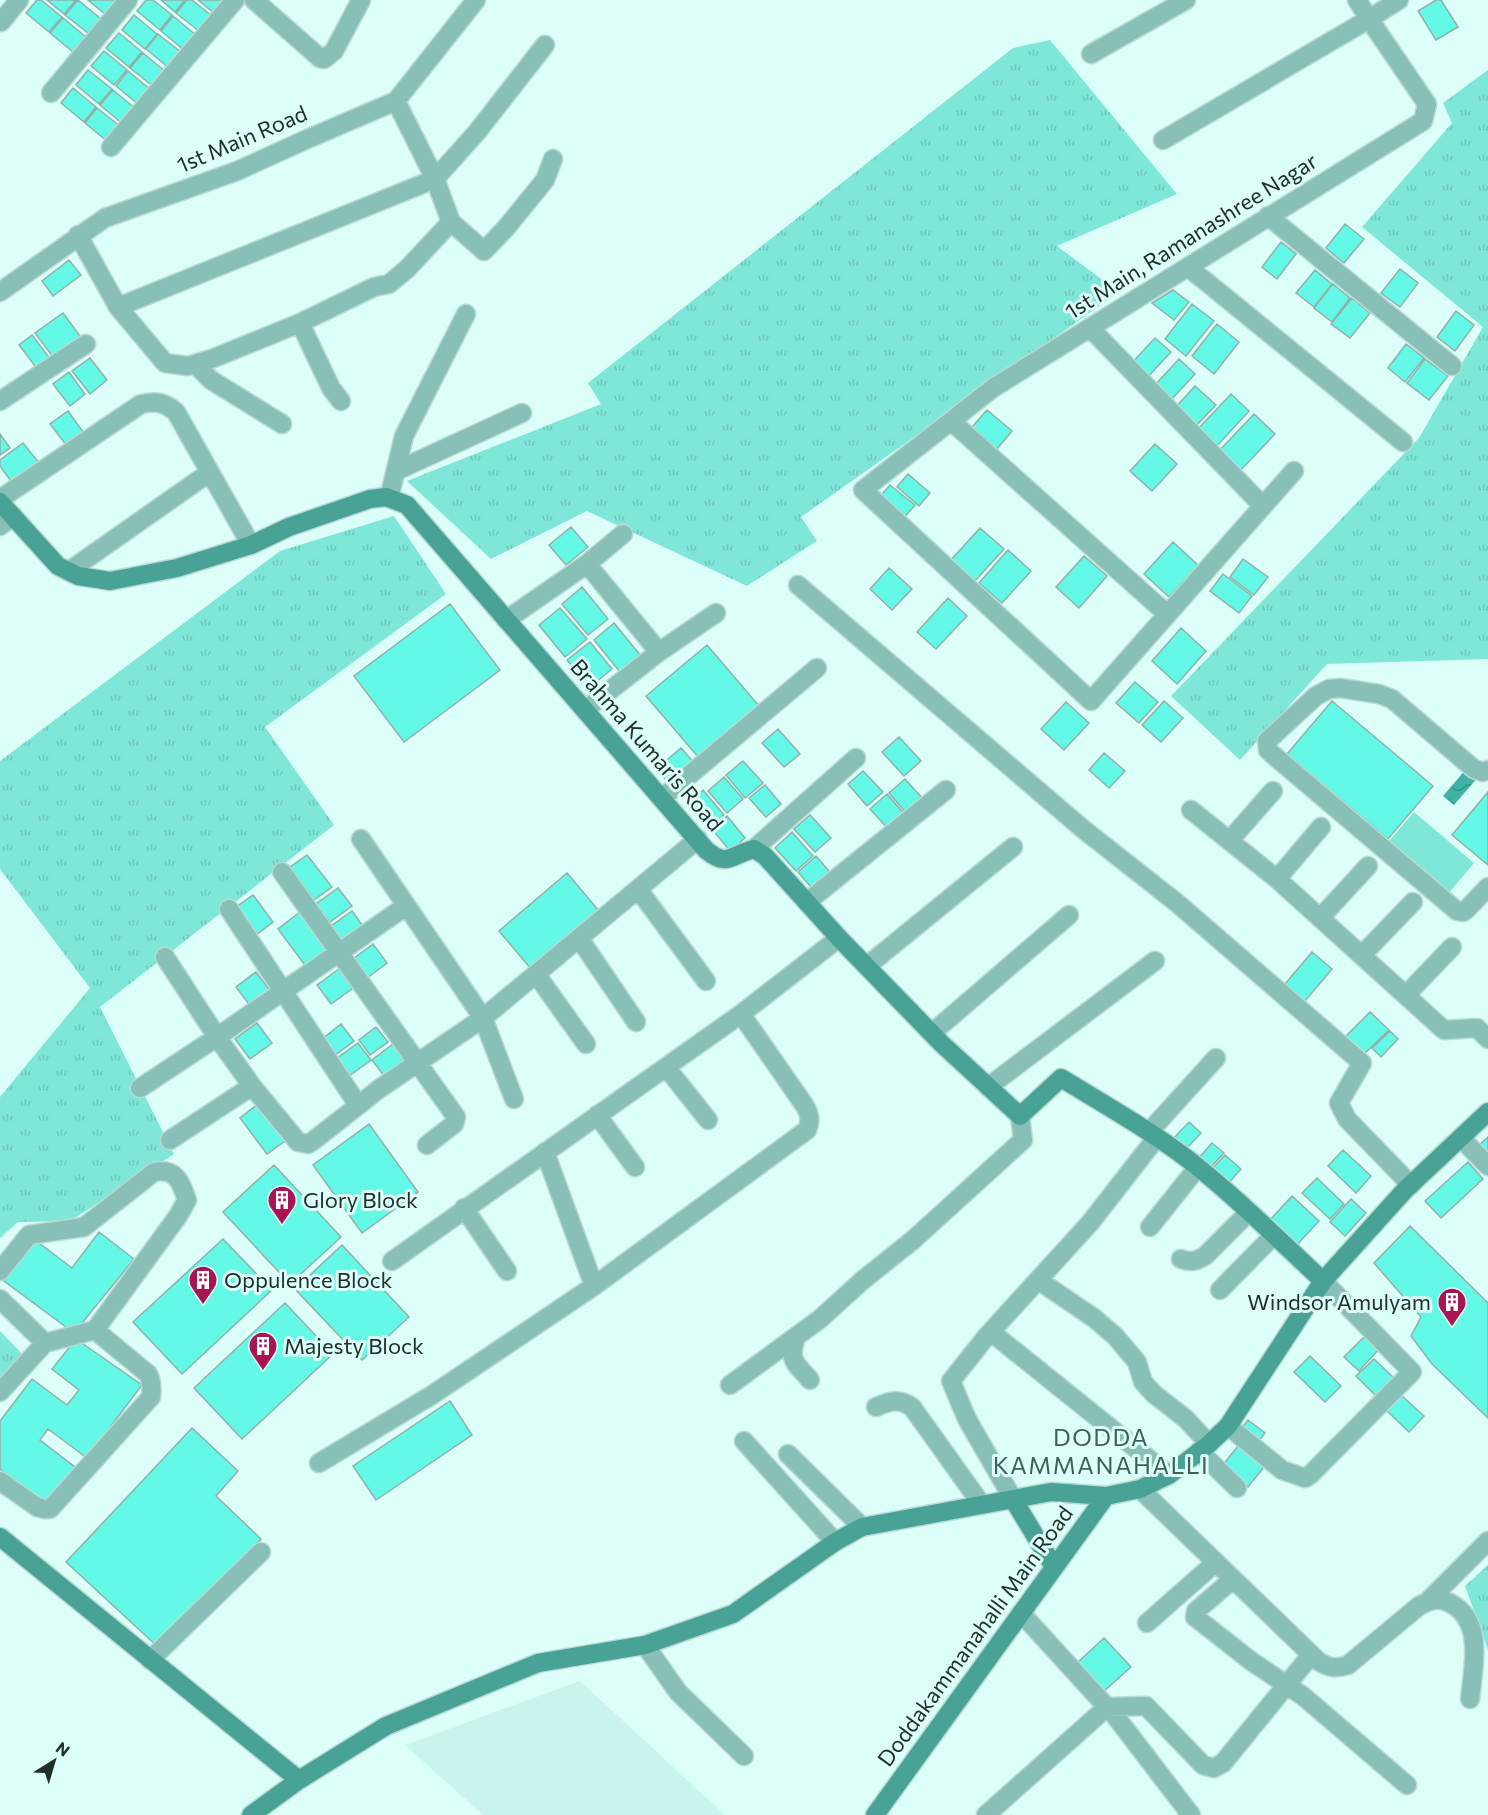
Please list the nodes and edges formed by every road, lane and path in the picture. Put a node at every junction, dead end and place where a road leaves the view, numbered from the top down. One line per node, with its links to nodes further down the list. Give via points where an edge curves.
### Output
1 (20, 0): 11 (street)
2 (128, 0): 14 (street)
3 (235, 0): 17 (street)
4 (254, 0): 5 (street, via 320,58 334,51)
5 (361, 0)
6 (476, 0): 15 (street, 1st Main Road)
7 (1186, 0): 13 (street)
8 (1357, 0): 10 (street)
9 (1399, 0): 10 (street)
10 (1369, 19): 16 (street); 20 (street, 1st Main, Ramanashree Nagar, via 1428,104 1423,121)
11 (1, 22)
12 (545, 45): 19 (street)
13 (1091, 54)
14 (51, 93)
15 (396, 101): 19 (street); 22 (street, 1st Main Road, via 237,171 105,218)
16 (1163, 140)
17 (111, 147)
18 (553, 159): 21 (street, via 545,180 484,250)
19 (435, 179): 21 (street); 25 (street)
20 (1268, 216): 23 (street, 1st Main, Ramanashree Nagar); 31 (street)
21 (451, 222): 27 (street, via 389,284 374,287)
22 (78, 235): 24 (street, 1st Main Road); 25 (street)
23 (1188, 267): 28 (street, 1st Main, Ramanashree Nagar); 37 (street)
24 (0, 292)
25 (118, 307): 30 (street, via 165,363)
26 (466, 314): 38 (street, via 404,436)
27 (300, 323): 30 (street); 33 (street)
28 (1090, 328): 35 (street, 1st Main, Ramanashree Nagar, via 993,388); 43 (street)
29 (86, 344): 32 (street)
30 (195, 364): 36 (street, via 211,380)
31 (1452, 366)
32 (0, 401)
33 (341, 401)
34 (522, 413): 38 (street)
35 (951, 421): 51 (street); 51 (street, 1st Main, Ramanashree Nagar, via 863,490 1091,701)
36 (282, 424)
37 (1403, 442)
38 (396, 471): 41 (street)
39 (1294, 471): 43 (street)
40 (210, 472): 42 (street, via 176,412 165,403 154,401 141,404); 46 (street); 48 (street)
41 (389, 498): 46 (street, via 370,498); 52 (street, Brahma Kumaris Road, via 408,505)
42 (0, 500): 44 (street)
43 (1263, 506): 51 (street)
44 (7, 521): 48 (street)
45 (623, 534): 47 (street)
46 (251, 545): 48 (street, via 177,568 110,581)
47 (588, 564): 52 (street); 53 (street)
48 (69, 572)
49 (798, 585): 118 (street, via 1362,1063 1339,1103 1347,1119)
50 (716, 613): 53 (street)
51 (1167, 614)
52 (506, 620): 55 (street, Brahma Kumaris Road)
53 (659, 652): 55 (street)
54 (817, 668): 60 (street)
55 (585, 710): 60 (street, Brahma Kumaris Road)
56 (856, 758): 67 (street)
57 (1488, 770): 71 (street, via 1474,769 1392,699 1340,688 1329,688 1316,696 1267,741 1271,753 1457,911 1466,910)
58 (946, 790): 73 (street)
59 (1273, 791): 65 (street)
60 (662, 798): 63 (street, Brahma Kumaris Road)
61 (1191, 810): 65 (street)
62 (1321, 827): 70 (street)
63 (698, 838): 67 (street, Brahma Kumaris Road, via 718,859 729,860); 72 (street)
64 (361, 839): 75 (street)
65 (1230, 840): 70 (street)
66 (1013, 847): 86 (street)
67 (754, 849): 73 (street)
68 (1368, 866): 78 (street)
69 (282, 872): 82 (street)
70 (1277, 879): 78 (street)
71 (1488, 887)
72 (638, 889): 79 (street); 88 (street)
73 (807, 902): 80 (street)
74 (1413, 902): 83 (street)
75 (406, 906): 82 (street); 92 (street)
76 (230, 909): 89 (street)
77 (1069, 915): 94 (street)
78 (1321, 917): 83 (street)
79 (579, 938): 87 (street); 93 (street)
80 (839, 938): 86 (street); 91 (street)
81 (1452, 946): 90 (street)
82 (338, 951): 89 (street); 99 (street)
83 (1362, 955): 90 (street)
84 (165, 957): 95 (street)
85 (1155, 961): 102 (street)
86 (867, 966): 94 (street)
87 (536, 974): 92 (street); 97 (street)
88 (706, 981)
89 (284, 991): 95 (street); 105 (street)
90 (1406, 995): 96 (street, via 1444,1030 1477,1028)
91 (741, 1014): 100 (street); 129 (street, via 805,1106 810,1122 807,1130)
92 (483, 1018): 99 (street); 104 (street)
93 (636, 1022)
94 (932, 1033): 102 (street)
95 (217, 1037): 101 (street); 103 (street)
96 (1488, 1039)
97 (586, 1044)
98 (1216, 1058): 110 (street)
99 (416, 1063): 105 (street); 113 (street, via 456,1117 454,1124)
100 (666, 1067): 107 (street); 109 (street)
101 (252, 1086): 105 (street, via 303,1144 313,1141); 112 (street)
102 (988, 1087): 108 (street)
103 (140, 1088)
104 (514, 1099)
105 (358, 1105)
106 (1488, 1113): 111 (street)
107 (597, 1115): 114 (street); 116 (street)
108 (1020, 1116): 110 (street, via 1061,1078); 134 (street, via 1023,1140 914,1240)
109 (708, 1120)
110 (1153, 1135): 117 (street); 127 (street, via 1090,1223)
111 (1461, 1138): 115 (street); 118 (street)
112 (170, 1140)
113 (427, 1144)
114 (545, 1152): 119 (street); 129 (street)
115 (1488, 1166)
116 (635, 1167)
117 (1197, 1168): 120 (street); 121 (street)
118 (1411, 1185): 128 (street)
119 (465, 1208): 124 (street); 126 (street)
120 (1249, 1212): 122 (street); 123 (street, via 1205,1256 1189,1262)
121 (1150, 1227)
122 (1274, 1235): 128 (street); 130 (street)
123 (1181, 1259)
124 (392, 1261)
125 (0, 1270): 132 (street, via 29,1235 84,1227 154,1172 164,1170 173,1174 187,1200)
126 (507, 1271)
127 (1038, 1281): 133 (street); 142 (street, via 1115,1336 1137,1362 1143,1382 1186,1419)
128 (1323, 1281): 140 (street); 140 (street, via 1412,1372 1305,1478 1282,1470)
129 (594, 1286): 144 (street, via 432,1395)
130 (1220, 1290)
131 (0, 1299): 135 (street)
132 (95, 1330): 135 (street); 146 (street, via 148,1374 151,1397 50,1509 37,1507)
133 (991, 1332): 145 (street); 150 (street, via 951,1381 967,1419)
134 (796, 1338): 136 (street, via 791,1352 793,1360); 137 (street)
135 (45, 1343): 138 (street)
136 (810, 1380)
137 (730, 1385)
138 (0, 1392)
139 (876, 1407): 151 (street, via 896,1400 912,1407)
140 (1228, 1426): 142 (street)
141 (744, 1441): 155 (street)
142 (1204, 1447): 145 (street); 147 (street)
143 (788, 1454): 152 (street)
144 (319, 1463)
145 (1168, 1475): 148 (street)
146 (0, 1481)
147 (1237, 1488)
148 (1140, 1489): 149 (street); 157 (street)
149 (1106, 1496): 150 (street, via 1051,1492); 158 (street, Doddakammanahalli Main Road)
150 (1013, 1499): 151 (street); 158 (street)
151 (982, 1505): 152 (street)
152 (862, 1527): 155 (street)
153 (0, 1537): 165 (street)
154 (1488, 1541): 160 (street)
155 (835, 1542): 163 (street, via 733,1614)
156 (261, 1552): 165 (street)
157 (1215, 1563): 159 (street); 162 (street)
158 (1054, 1568): 161 (street, Doddakammanahalli Main Road)
159 (1232, 1580): 164 (street); 166 (street, via 1196,1611 1195,1617)
160 (1430, 1600): 164 (street, via 1348,1665 1328,1668); 167 (street, via 1442,1599 1453,1605 1465,1615 1472,1629 1475,1646)
161 (1021, 1613): 168 (street); 173 (street, Doddakammanahalli Main Road)
162 (1147, 1623)
163 (645, 1645): 169 (street, via 678,1692); 170 (street, via 537,1663 386,1726)
164 (1311, 1655): 166 (street)
165 (150, 1660): 170 (street)
166 (1287, 1684): 168 (street, via 1223,1763 1214,1768 1203,1765 1146,1706); 171 (street)
167 (1470, 1699)
168 (1107, 1707): 174 (street); 175 (street)
169 (744, 1756)
170 (298, 1780): 172 (street)
171 (1407, 1785)
172 (251, 1815)
173 (875, 1815)
174 (986, 1815)
175 (1191, 1815)

